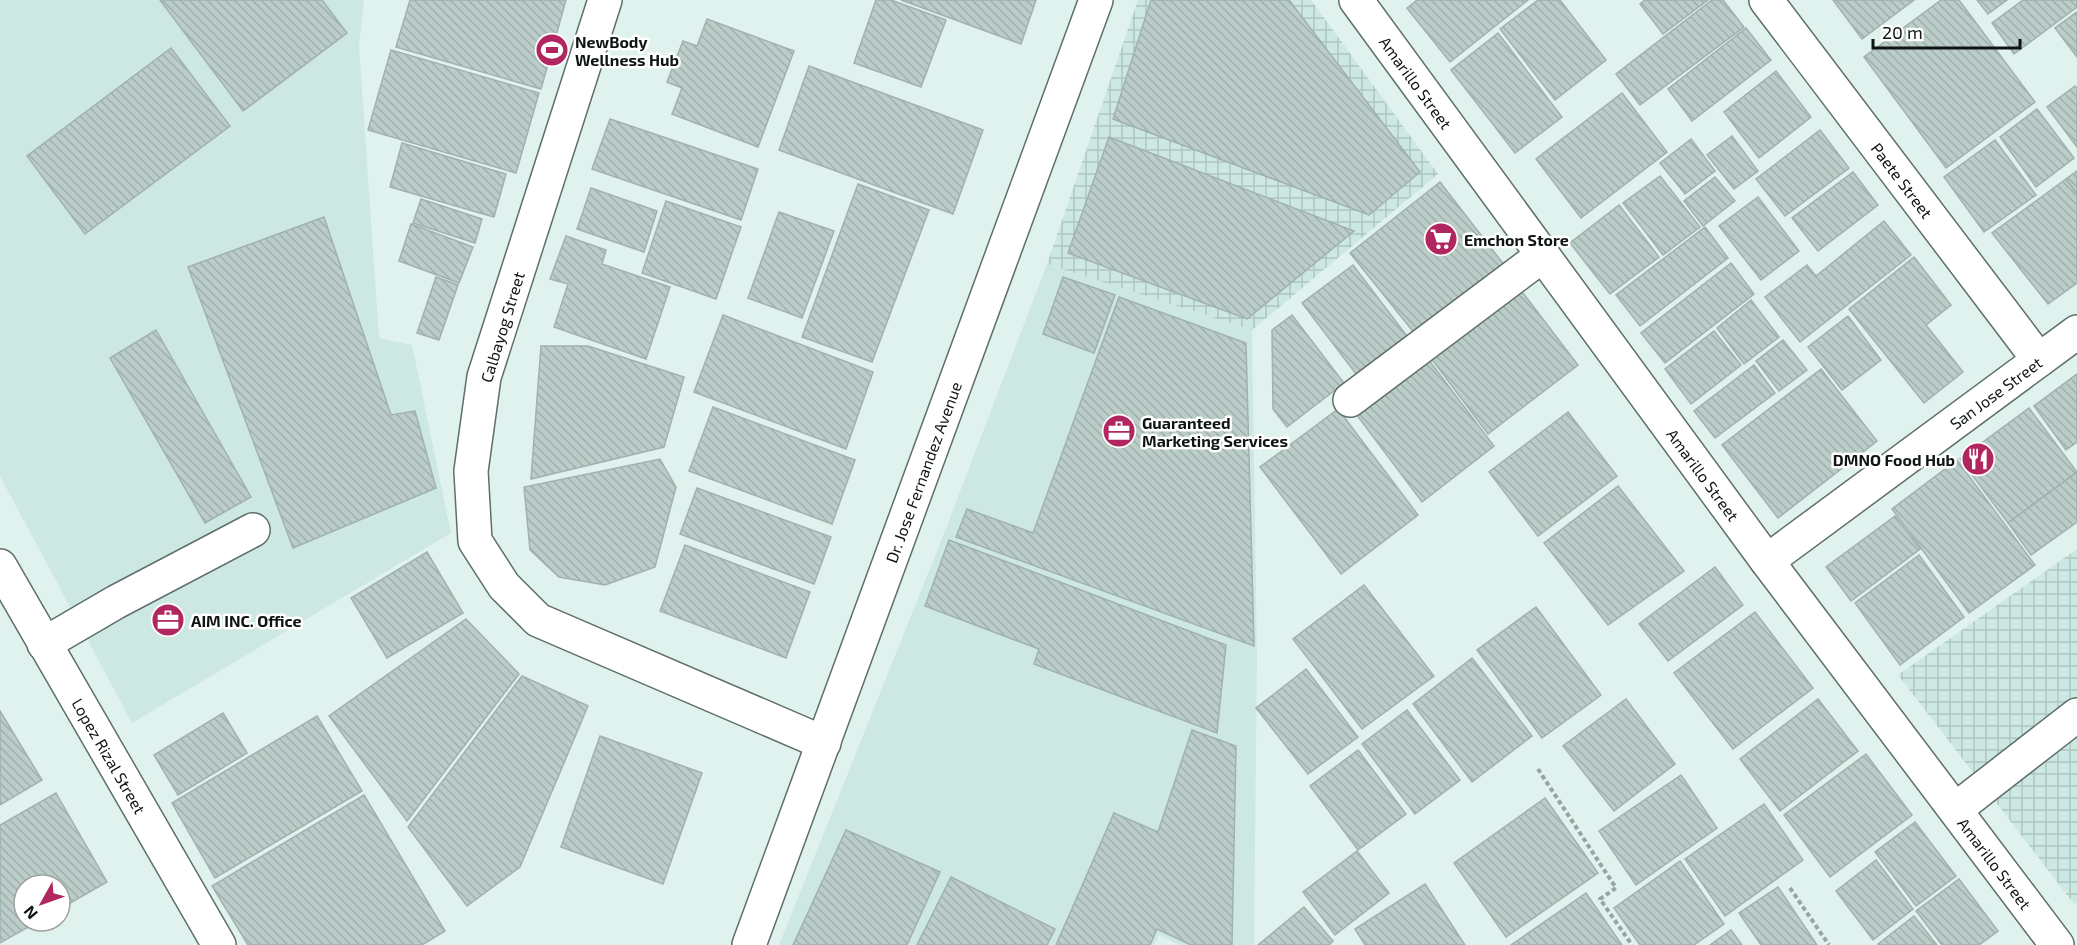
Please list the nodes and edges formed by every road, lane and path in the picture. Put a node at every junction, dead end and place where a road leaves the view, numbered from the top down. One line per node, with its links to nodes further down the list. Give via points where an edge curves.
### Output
1 (605, 0): 14 (street, Calbayog Street, via 484,377 471,471 475,541 504,585 538,620)
2 (1096, 0): 14 (street, Dr. Jose Fernandez Avenue)
3 (1356, 0): 5 (street, Amarillo Street)
4 (1766, 0): 7 (street, Paete Street)
5 (1543, 255): 8 (street); 10 (street, Amarillo Street)
6 (2077, 332): 7 (street, San Jose Street)
7 (2039, 360): 10 (street, San Jose Street)
8 (1350, 400)
9 (253, 530): 12 (street)
10 (1767, 561): 16 (street, Amarillo Street)
11 (0, 566): 12 (street, Lopez Rizal Street)
12 (44, 644): 18 (street, Lopez Rizal Street)
13 (2077, 715): 16 (street)
14 (824, 743): 19 (street, Dr. Jose Fernandez Avenue)
15 (1538, 769): 20 (path, via 1616,888 1600,898)
16 (1956, 809): 22 (street, Amarillo Street)
17 (1790, 888): 21 (path)
18 (219, 945)
19 (749, 945)
20 (1632, 945)
21 (1829, 945)
22 (2057, 945)

